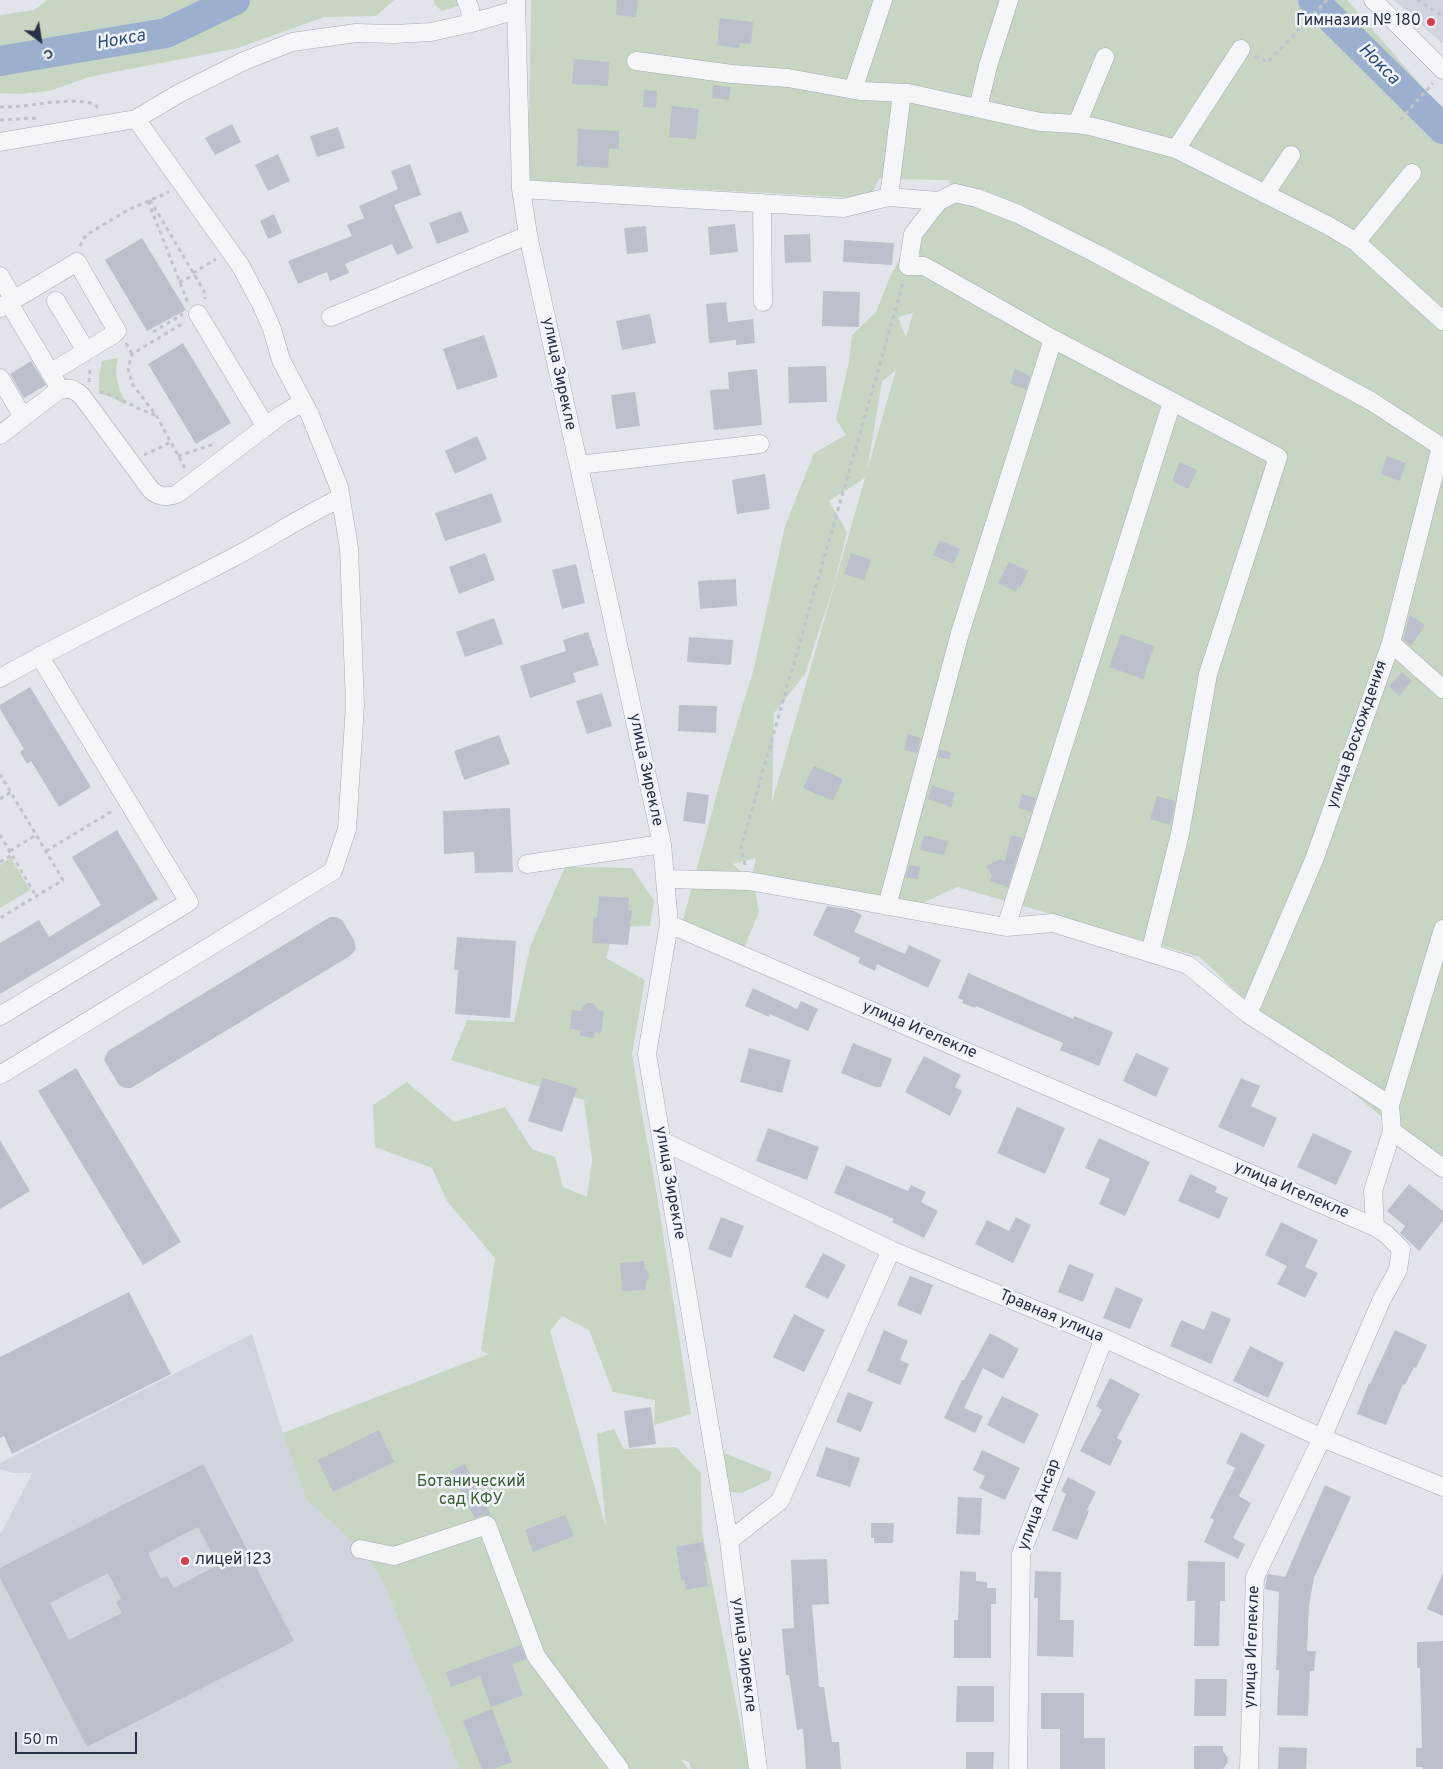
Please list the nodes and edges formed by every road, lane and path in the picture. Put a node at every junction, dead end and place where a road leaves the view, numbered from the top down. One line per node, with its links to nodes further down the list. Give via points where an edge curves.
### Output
1 (466, 0): 9 (street)
2 (883, 0): 15 (street)
3 (1010, 0): 18 (street)
4 (1327, 0): 10 (path, via 1268,62)
5 (1373, 0): 13 (street)
6 (1417, 0): 8 (path)
7 (516, 5): 9 (street); 27 (street, улица Зирекле)
8 (1443, 16)
9 (471, 23): 19 (street, via 431,32 356,33 292,42 244,61)
10 (1241, 49): 24 (street)
11 (1105, 57): 22 (street)
12 (636, 61): 15 (street, via 788,78)
13 (1443, 70)
14 (1431, 86): 20 (path)
15 (853, 90): 16 (street)
16 (902, 93): 18 (street); 30 (street)
17 (0, 107): 21 (path, via 90,103 111,114)
18 (978, 108): 22 (street, via 1040,122)
19 (136, 119): 21 (street); 55 (street, via 240,265)
20 (1400, 120)
21 (112, 124): 23 (street)
22 (1077, 124): 24 (street)
23 (0, 142)
24 (1176, 149): 29 (street)
25 (1291, 155): 29 (street)
26 (1412, 172): 35 (street)
27 (521, 189): 33 (street); 34 (street, улица Зирекле)
28 (170, 192): 31 (path)
29 (1265, 194): 35 (street)
30 (890, 197): 32 (street); 33 (street, via 843,208)
31 (149, 201): 36 (path, via 86,235); 39 (path); 41 (path)
32 (939, 201): 38 (street, via 913,234); 62 (street, via 955,192 1018,214 1371,401)
33 (762, 203): 43 (street)
34 (528, 235): 47 (street); 64 (street, улица Зирекле)
35 (1356, 242): 46 (street)
36 (79, 251)
37 (217, 258): 39 (path)
38 (908, 266): 49 (street, via 924,266); 83 (path, via 741,846)
39 (194, 274): 41 (path); 45 (path, via 206,294)
40 (0, 276): 44 (street)
41 (179, 282): 45 (path, via 188,304)
42 (56, 301): 50 (street)
43 (763, 302)
44 (8, 304): 50 (street, via 77,262 117,330); 51 (street)
45 (195, 311): 48 (path); 56 (path, via 132,354 129,361 133,385); 58 (street)
46 (1440, 312)
47 (331, 317)
48 (153, 332)
49 (1053, 339): 54 (street); 85 (street, via 960,633)
50 (86, 351): 51 (street)
51 (50, 373): 53 (street)
52 (0, 378): 57 (street)
53 (66, 389): 56 (path, via 104,393); 57 (street); 63 (street, via 80,395)
54 (1172, 402): 88 (street); 90 (street, via 1278,456 1208,674 1180,834)
55 (307, 409): 58 (street); 66 (street)
56 (156, 415): 60 (path)
57 (23, 417): 59 (street)
58 (266, 427): 65 (street)
59 (0, 435)
60 (171, 442): 63 (path); 65 (path)
61 (760, 444): 64 (street)
62 (1442, 448): 67 (street, улица Восхождения)
63 (130, 462): 65 (street, via 159,496 172,496)
64 (578, 466): 77 (street, улица Зирекле)
65 (192, 482)
66 (341, 498): 68 (street, via 236,556); 93 (street, via 349,548 356,705 347,829 333,871)
67 (1390, 643): 70 (street); 91 (street, улица Восхождения, via 1314,860)
68 (41, 655): 69 (street); 92 (street, via 189,902)
69 (0, 678)
70 (1443, 689)
71 (0, 774): 72 (path)
72 (11, 792): 73 (path); 76 (path)
73 (0, 799)
74 (114, 810): 78 (path)
75 (0, 835): 79 (path)
76 (36, 835): 78 (path); 79 (path)
77 (662, 844): 81 (street); 82 (street, улица Зирекле)
78 (46, 851): 84 (path, via 63,880)
79 (11, 853): 80 (path); 84 (path)
80 (0, 862)
81 (526, 864)
82 (665, 879): 83 (street); 87 (street, улица Зирекле)
83 (749, 881): 85 (street)
84 (36, 896): 86 (path)
85 (887, 906): 88 (street)
86 (0, 918)
87 (669, 924): 96 (street, улица Зирекле, via 646,1054); 98 (street, улица Игелекле)
88 (1006, 927): 90 (street, via 1053,923)
89 (1443, 929): 94 (street)
90 (1150, 953): 91 (street, via 1188,965)
91 (1248, 1014): 94 (street)
92 (0, 1016)
93 (0, 1075)
94 (1390, 1105): 95 (street)
95 (1392, 1131): 97 (street); 98 (street, via 1373,1191)
96 (662, 1141): 99 (street, Травная улица); 103 (street, улица Зирекле)
97 (1443, 1168)
98 (1375, 1227): 101 (street, улица Игелекле, via 1400,1249 1398,1270 1382,1299)
99 (891, 1250): 100 (street, Травная улица); 103 (street, via 780,1501)
100 (1104, 1338): 101 (street, Травная улица); 107 (street, улица Ансар, via 1021,1554)
101 (1322, 1438): 102 (street, Травная улица); 108 (street, улица Игелекле, via 1255,1577)
102 (1443, 1487)
103 (729, 1541): 106 (street, улица Зирекле)
104 (360, 1549): 105 (street, via 394,1556 487,1525 536,1656)
105 (620, 1769)
106 (758, 1769)
107 (1018, 1769)
108 (1249, 1769)

